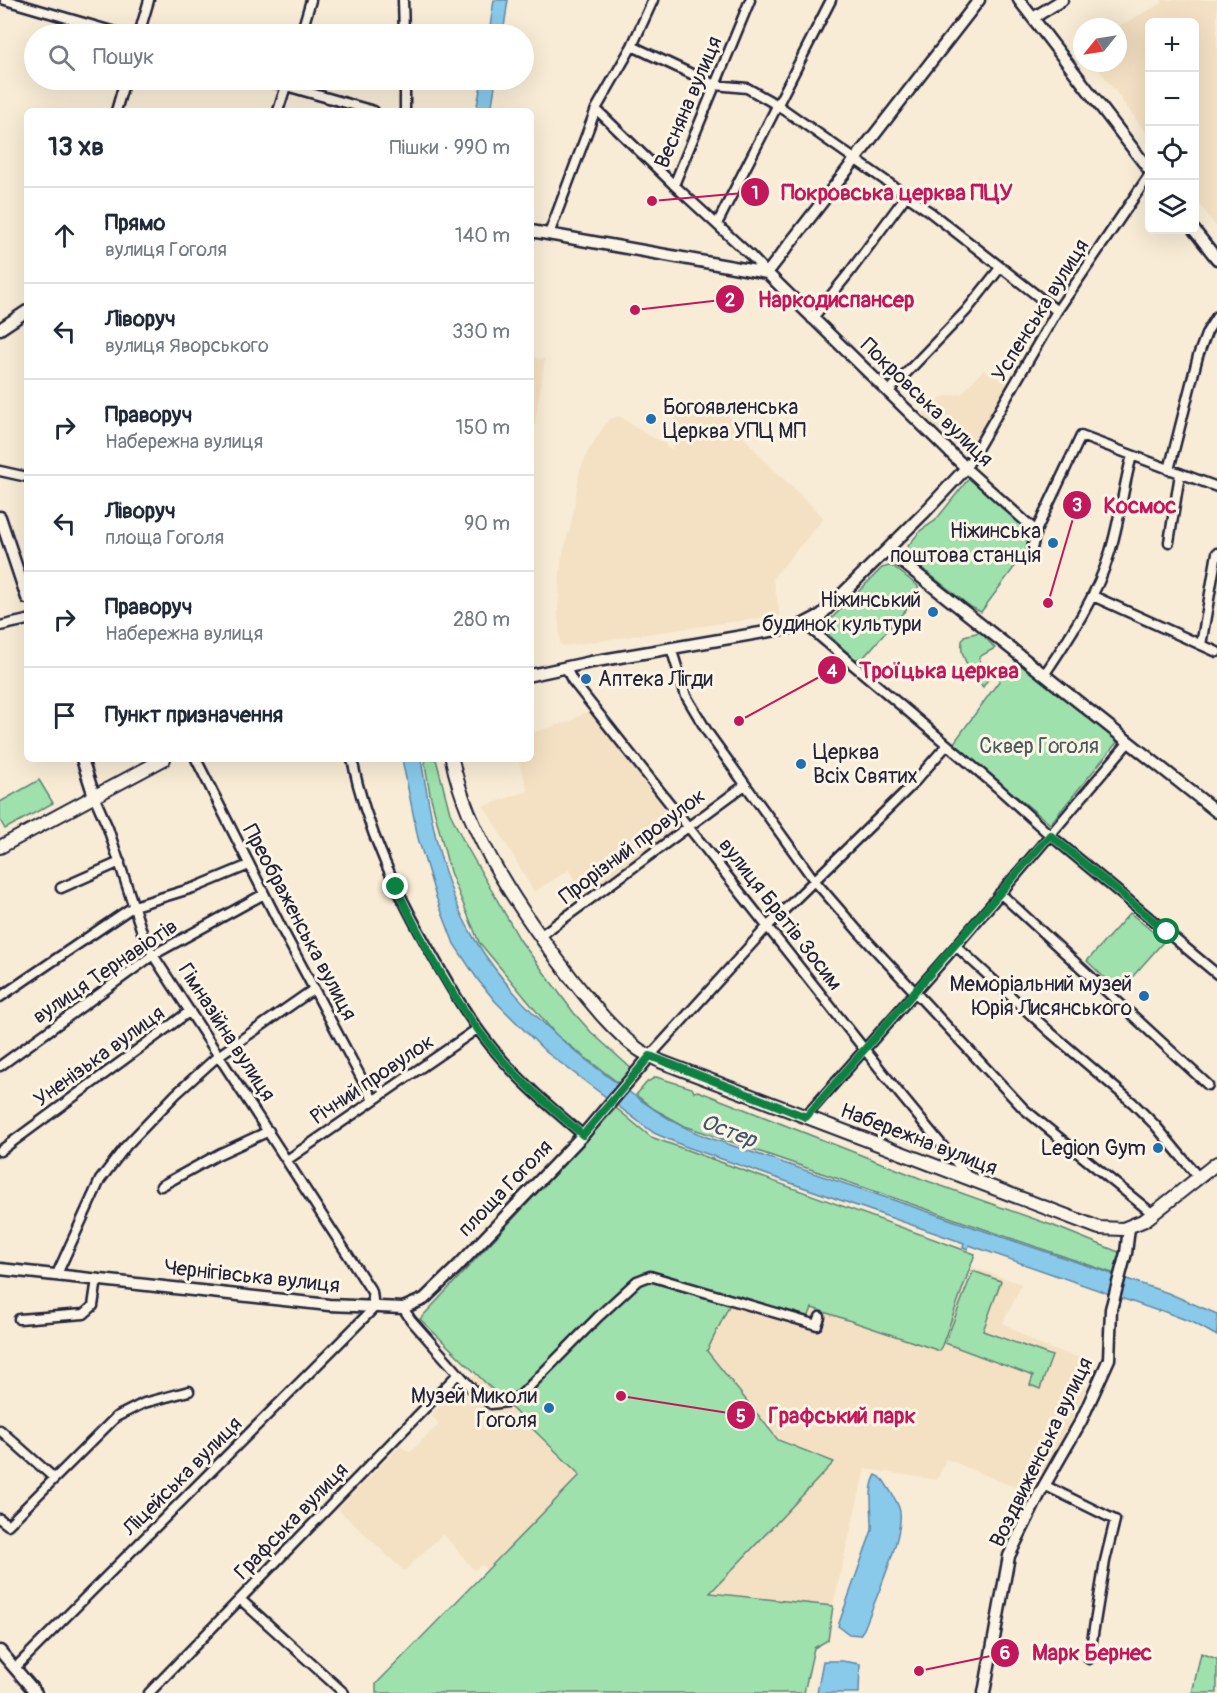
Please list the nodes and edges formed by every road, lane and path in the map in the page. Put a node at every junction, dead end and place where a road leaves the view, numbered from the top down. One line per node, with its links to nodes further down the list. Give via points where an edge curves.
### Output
1 (5, 0): 12 (street)
2 (150, 0): 13 (street)
3 (312, 0): 14 (street)
4 (404, 0): 15 (street)
5 (652, 0): 16 (street)
6 (750, 0): 17 (street, Весняна вулиця)
7 (831, 0): 22 (street)
8 (979, 0): 28 (street)
9 (1019, 0): 11 (street)
10 (1062, 0): 11 (street)
11 (1033, 18): 29 (street)
12 (88, 24)
13 (142, 24)
14 (304, 24)
15 (404, 24)
16 (632, 46): 17 (street); 27 (street)
17 (715, 85): 22 (street, via 747,88); 31 (street, Весняна вулиця)
18 (122, 90): 23 (street)
19 (285, 90): 24 (street)
20 (309, 90): 25 (street)
21 (405, 90): 26 (street)
22 (779, 106): 28 (street); 33 (street)
23 (117, 108)
24 (279, 108)
25 (365, 108)
26 (405, 108)
27 (596, 109): 31 (street, Покровська вулиця); 35 (street)
28 (855, 159): 32 (street); 39 (street)
29 (1145, 168)
30 (1145, 179): 40 (street, Успенська вулиця)
31 (674, 185): 33 (street, Покровська вулиця)
32 (906, 196): 38 (street); 43 (street)
33 (717, 224): 39 (street, Покровська вулиця)
34 (534, 232): 35 (street)
35 (549, 234): 39 (street)
36 (1197, 234): 37 (street)
37 (1217, 259)
38 (1000, 268): 40 (street); 45 (street, via 966,311)
39 (767, 273): 43 (street, Покровська вулиця)
40 (1057, 311): 47 (street, Успенська вулиця)
41 (24, 313): 44 (street)
42 (1217, 316): 48 (street, via 1198,356)
43 (812, 319): 45 (street, Покровська вулиця)
44 (0, 329)
45 (888, 392): 47 (street, Покровська вулиця)
46 (1132, 456): 48 (street); 54 (street, via 1081,436); 60 (street, via 1111,550)
47 (966, 468): 54 (street, Покровська вулиця); 56 (street)
48 (1169, 470): 50 (street)
49 (0, 471): 51 (street)
50 (1180, 474): 52 (street); 55 (street)
51 (24, 476)
52 (1217, 487)
53 (0, 517): 59 (street)
54 (1036, 531): 58 (street)
55 (1169, 542)
56 (887, 550): 62 (street, via 821,615); 69 (street)
57 (1217, 553): 64 (street)
58 (1030, 558)
59 (24, 589)
60 (1093, 596): 64 (street); 69 (street)
61 (24, 621): 63 (street)
62 (805, 624): 65 (street); 71 (street)
63 (0, 626)
64 (1201, 645): 66 (street)
65 (672, 648): 67 (street); 77 (street, via 686,696)
66 (1217, 652)
67 (566, 668): 68 (street); 80 (street, вулиця Братів Зосим)
68 (534, 674)
69 (1044, 675): 70 (street)
70 (1128, 742): 79 (street); 81 (street)
71 (947, 745): 81 (street); 85 (street, via 911,786)
72 (83, 762): 78 (street, Гімназійна вулиця)
73 (158, 762): 78 (main road)
74 (198, 762): 84 (street, Преображенська вулиця)
75 (353, 762): 99 (street, via 363,804 396,887)
76 (453, 762): 91 (main road, Набережна вулиця, via 469,815)
77 (745, 785): 80 (street, Прорізний провулок); 85 (street)
78 (94, 796): 82 (main road); 83 (street, Гімназійна вулиця)
79 (1217, 812)
80 (688, 826): 90 (street, вулиця Братів Зосим); 91 (street, Прорізний провулок)
81 (1050, 835): 87 (street); 94 (street)
82 (0, 847)
83 (120, 862): 86 (street); 89 (street, Гімназійна вулиця)
84 (249, 865): 88 (street, Преображенська вулиця); 89 (street)
85 (814, 880): 90 (street); 96 (street)
86 (61, 888)
87 (1000, 893): 92 (street); 104 (street)
88 (264, 894): 93 (street, вулиця Тернавіотів); 95 (street, Преображенська вулиця)
89 (134, 906): 93 (street, Гімназійна вулиця); 97 (street)
90 (768, 927): 100 (street, вулиця Братів Зосим); 102 (street)
91 (540, 936): 102 (main road, Набережна вулиця, via 605,1020)
92 (956, 946): 96 (street); 112 (street, via 1133,1103)
93 (153, 955): 98 (street, Гімназійна вулиця); 103 (street, вулиця Тернавіотів)
94 (1217, 974)
95 (314, 988): 101 (street); 105 (street, Преображенська вулиця)
96 (916, 992): 100 (street); 115 (street, via 1024,1109)
97 (0, 997)
98 (190, 1011): 101 (street, Гімназійна вулиця); 109 (street, Уненізька вулиця)
99 (477, 1029): 105 (street, Річний провулок); 108 (street, via 527,1086)
100 (866, 1049): 106 (street); 113 (street, вулиця Братів Зосим)
101 (218, 1056): 107 (street, Гімназійна вулиця); 118 (street, via 112,1161)
102 (650, 1056): 106 (main road, Набережна вулиця); 108 (street, площа Гоголя)
103 (0, 1066)
104 (1208, 1085)
105 (374, 1100): 110 (street, Річний провулок)
106 (806, 1117): 113 (main road, Набережна вулиця)
107 (269, 1131): 110 (street, Гімназійна вулиця); 114 (street)
108 (583, 1135): 121 (street, площа Гоголя, via 432,1292)
109 (0, 1151)
110 (287, 1160): 120 (street, Гімназійна вулиця, via 372,1292)
111 (1217, 1163): 112 (main road, Набережна вулиця)
112 (1199, 1178): 115 (main road, Набережна вулиця)
113 (972, 1181): 116 (main road, Набережна вулиця, via 1099,1228)
114 (161, 1186)
115 (1149, 1217): 116 (main road, Набережна вулиця)
116 (1128, 1228): 128 (street, Воздвиженська вулиця, via 1126,1253 1111,1309 1109,1359 1081,1421)
117 (0, 1269): 118 (street, Чернігівська вулиця)
118 (57, 1274): 119 (street, Чернігівська вулиця)
119 (97, 1279): 120 (street, Чернігівська вулиця); 123 (street, via 93,1305 84,1314)
120 (374, 1308): 121 (street, Чернігівська вулиця); 133 (street, Ліцейська вулиця)
121 (403, 1308): 124 (street)
122 (820, 1317): 124 (street, via 817,1325 650,1276 637,1281 520,1396 491,1404)
123 (19, 1320)
124 (458, 1374): 130 (street, Графська вулиця)
125 (189, 1391): 127 (street, via 144,1403 116,1417)
126 (0, 1430): 127 (street)
127 (54, 1478): 129 (street, via 8,1526)
128 (1044, 1485): 132 (street, via 1115,1520); 137 (street, Воздвиженська вулиця, via 1008,1556)
129 (0, 1519)
130 (240, 1599): 135 (street, Графська вулиця); 136 (street)
131 (0, 1651): 133 (street)
132 (1089, 1659)
133 (15, 1668): 134 (street)
134 (36, 1693)
135 (149, 1693)
136 (344, 1693)
137 (984, 1693)

